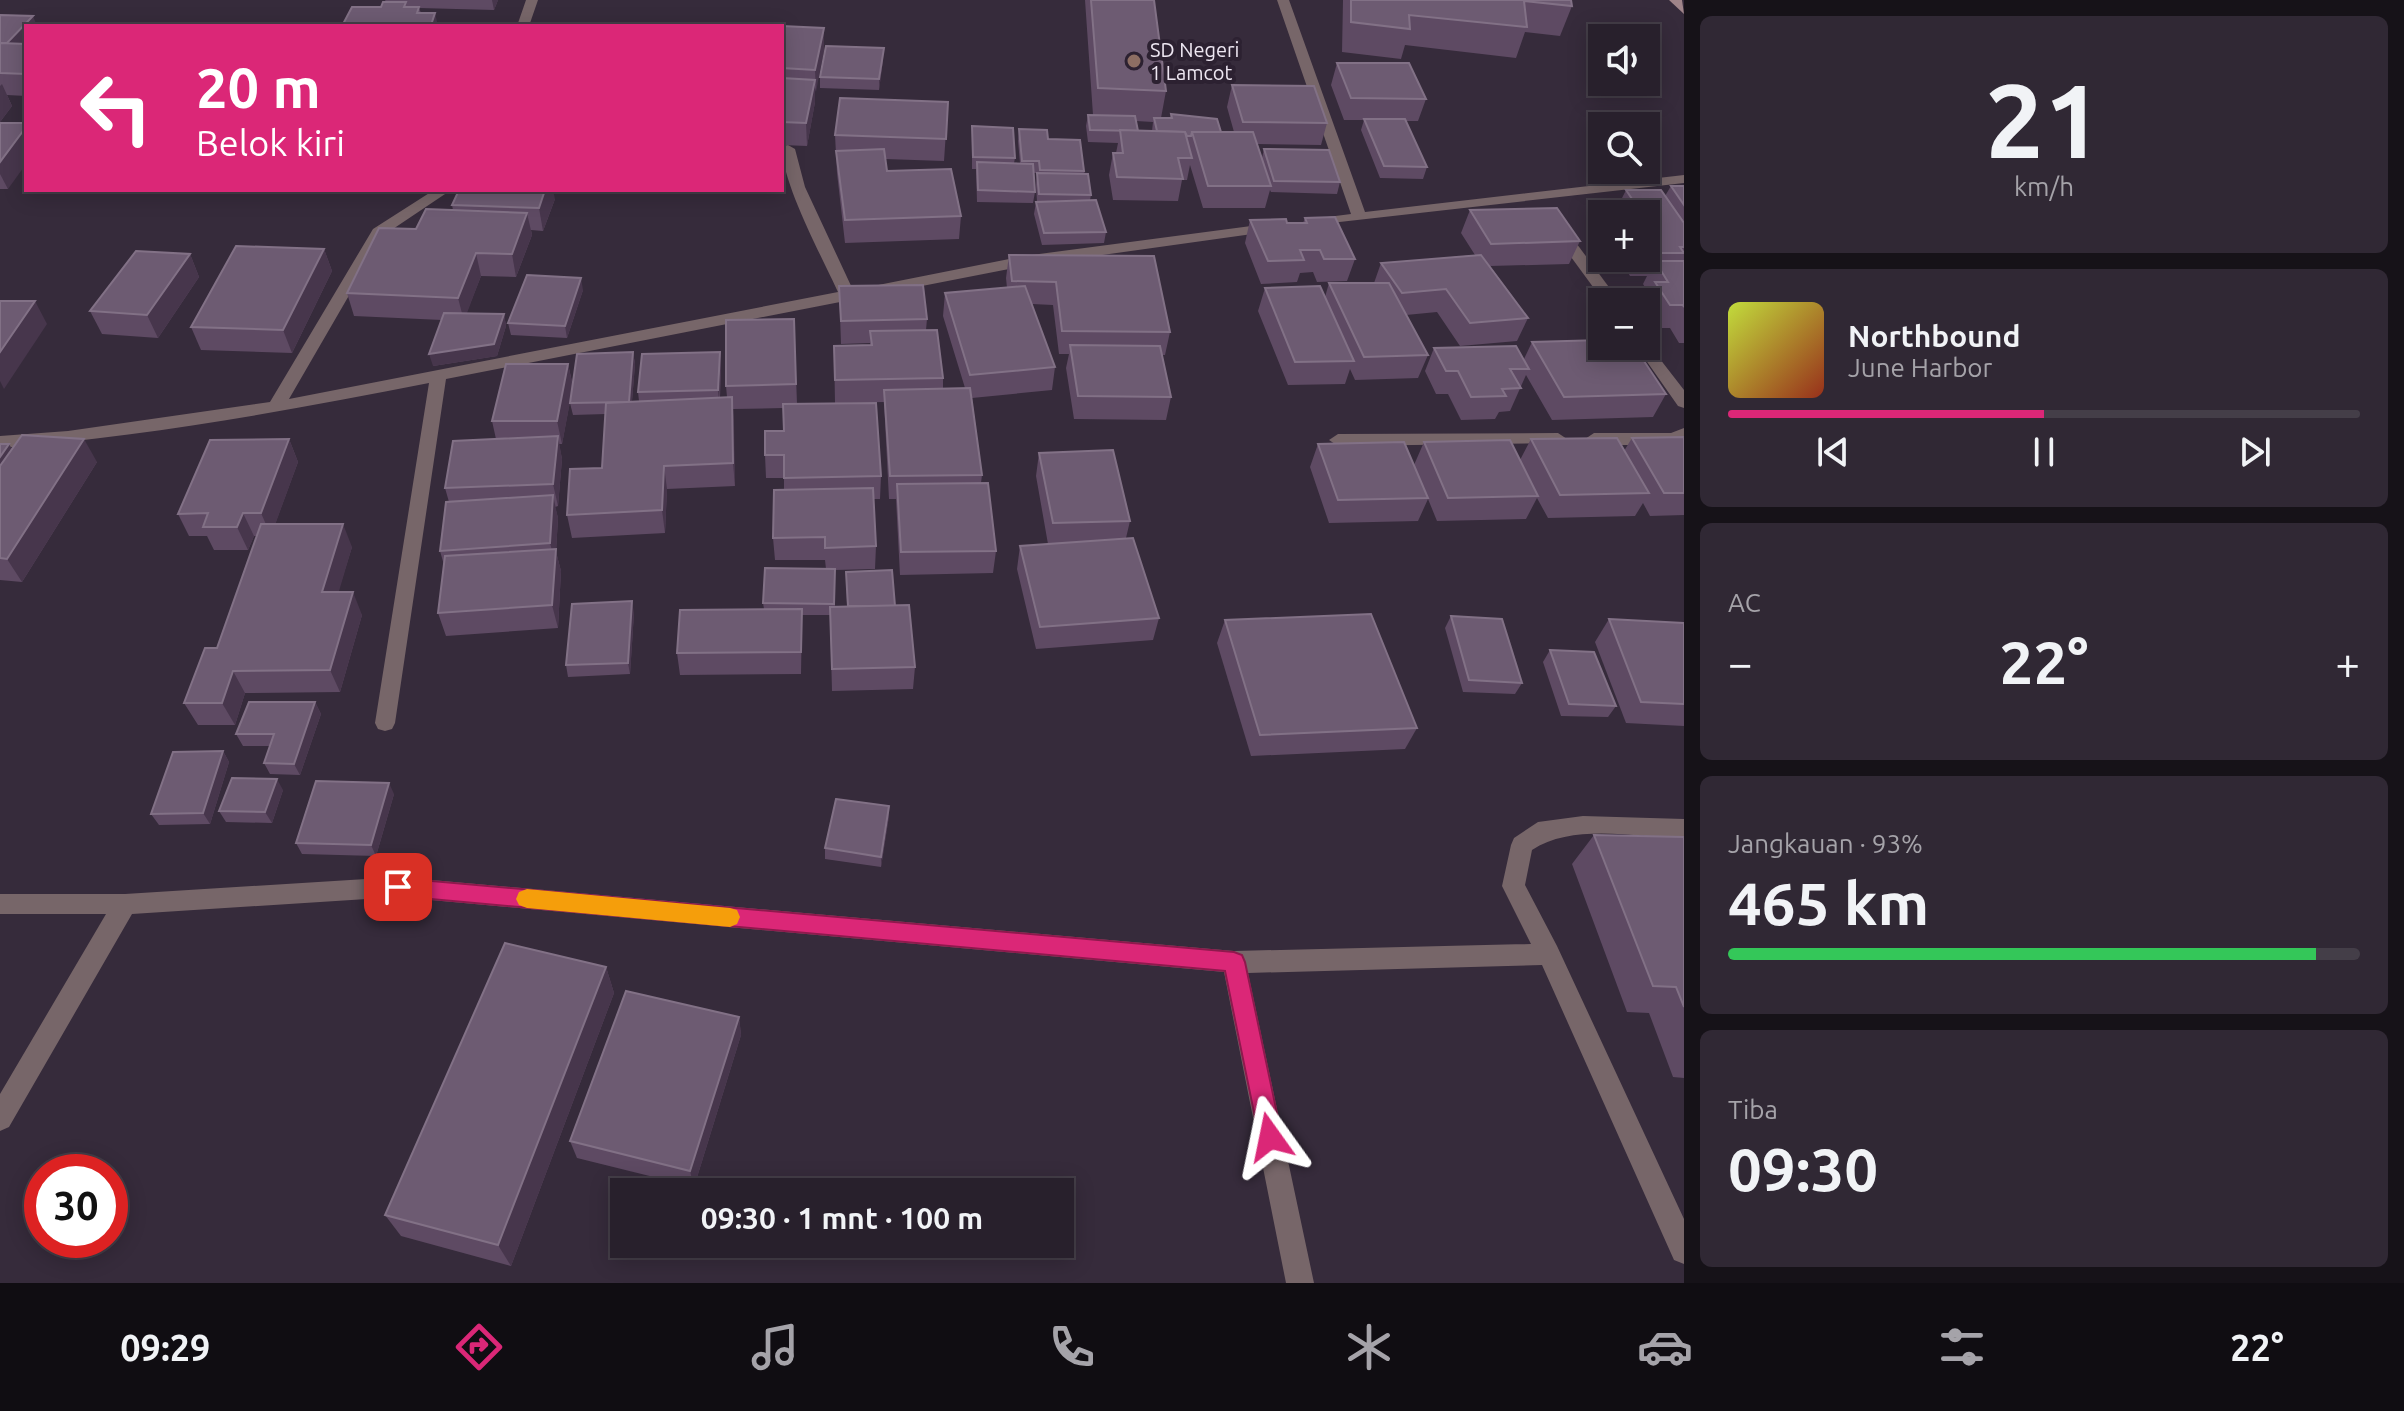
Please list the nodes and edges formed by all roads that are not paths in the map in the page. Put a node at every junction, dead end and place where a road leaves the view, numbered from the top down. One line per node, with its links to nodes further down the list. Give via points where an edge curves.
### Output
1 (532, 0): 5 (street)
2 (1283, 0): 10 (street)
3 (1675, 0): 4 (main road)
4 (1684, 10)
5 (524, 24)
6 (788, 149): 12 (street, via 798,187)
7 (1684, 179): 9 (street)
8 (441, 192): 16 (street, via 378,232)
9 (1545, 209): 10 (street); 11 (street)
10 (1359, 216): 12 (street, via 1024,261)
11 (1602, 288)
12 (847, 294): 14 (street)
13 (1654, 360): 15 (street)
14 (438, 376): 16 (street); 20 (street)
15 (1684, 402)
16 (276, 407): 19 (street)
17 (1684, 434): 18 (street, via 1673,439)
18 (1338, 440)
19 (0, 442)
20 (385, 723)
21 (1684, 829): 24 (street, via 1583,825 1546,829 1522,845 1513,886)
22 (0, 904): 23 (street)
23 (125, 904): 25 (street, via 398,887); 26 (street)
24 (1549, 954): 25 (street); 27 (street)
25 (1234, 962): 28 (street)
26 (0, 1118)
27 (1684, 1250)
28 (1300, 1283)

